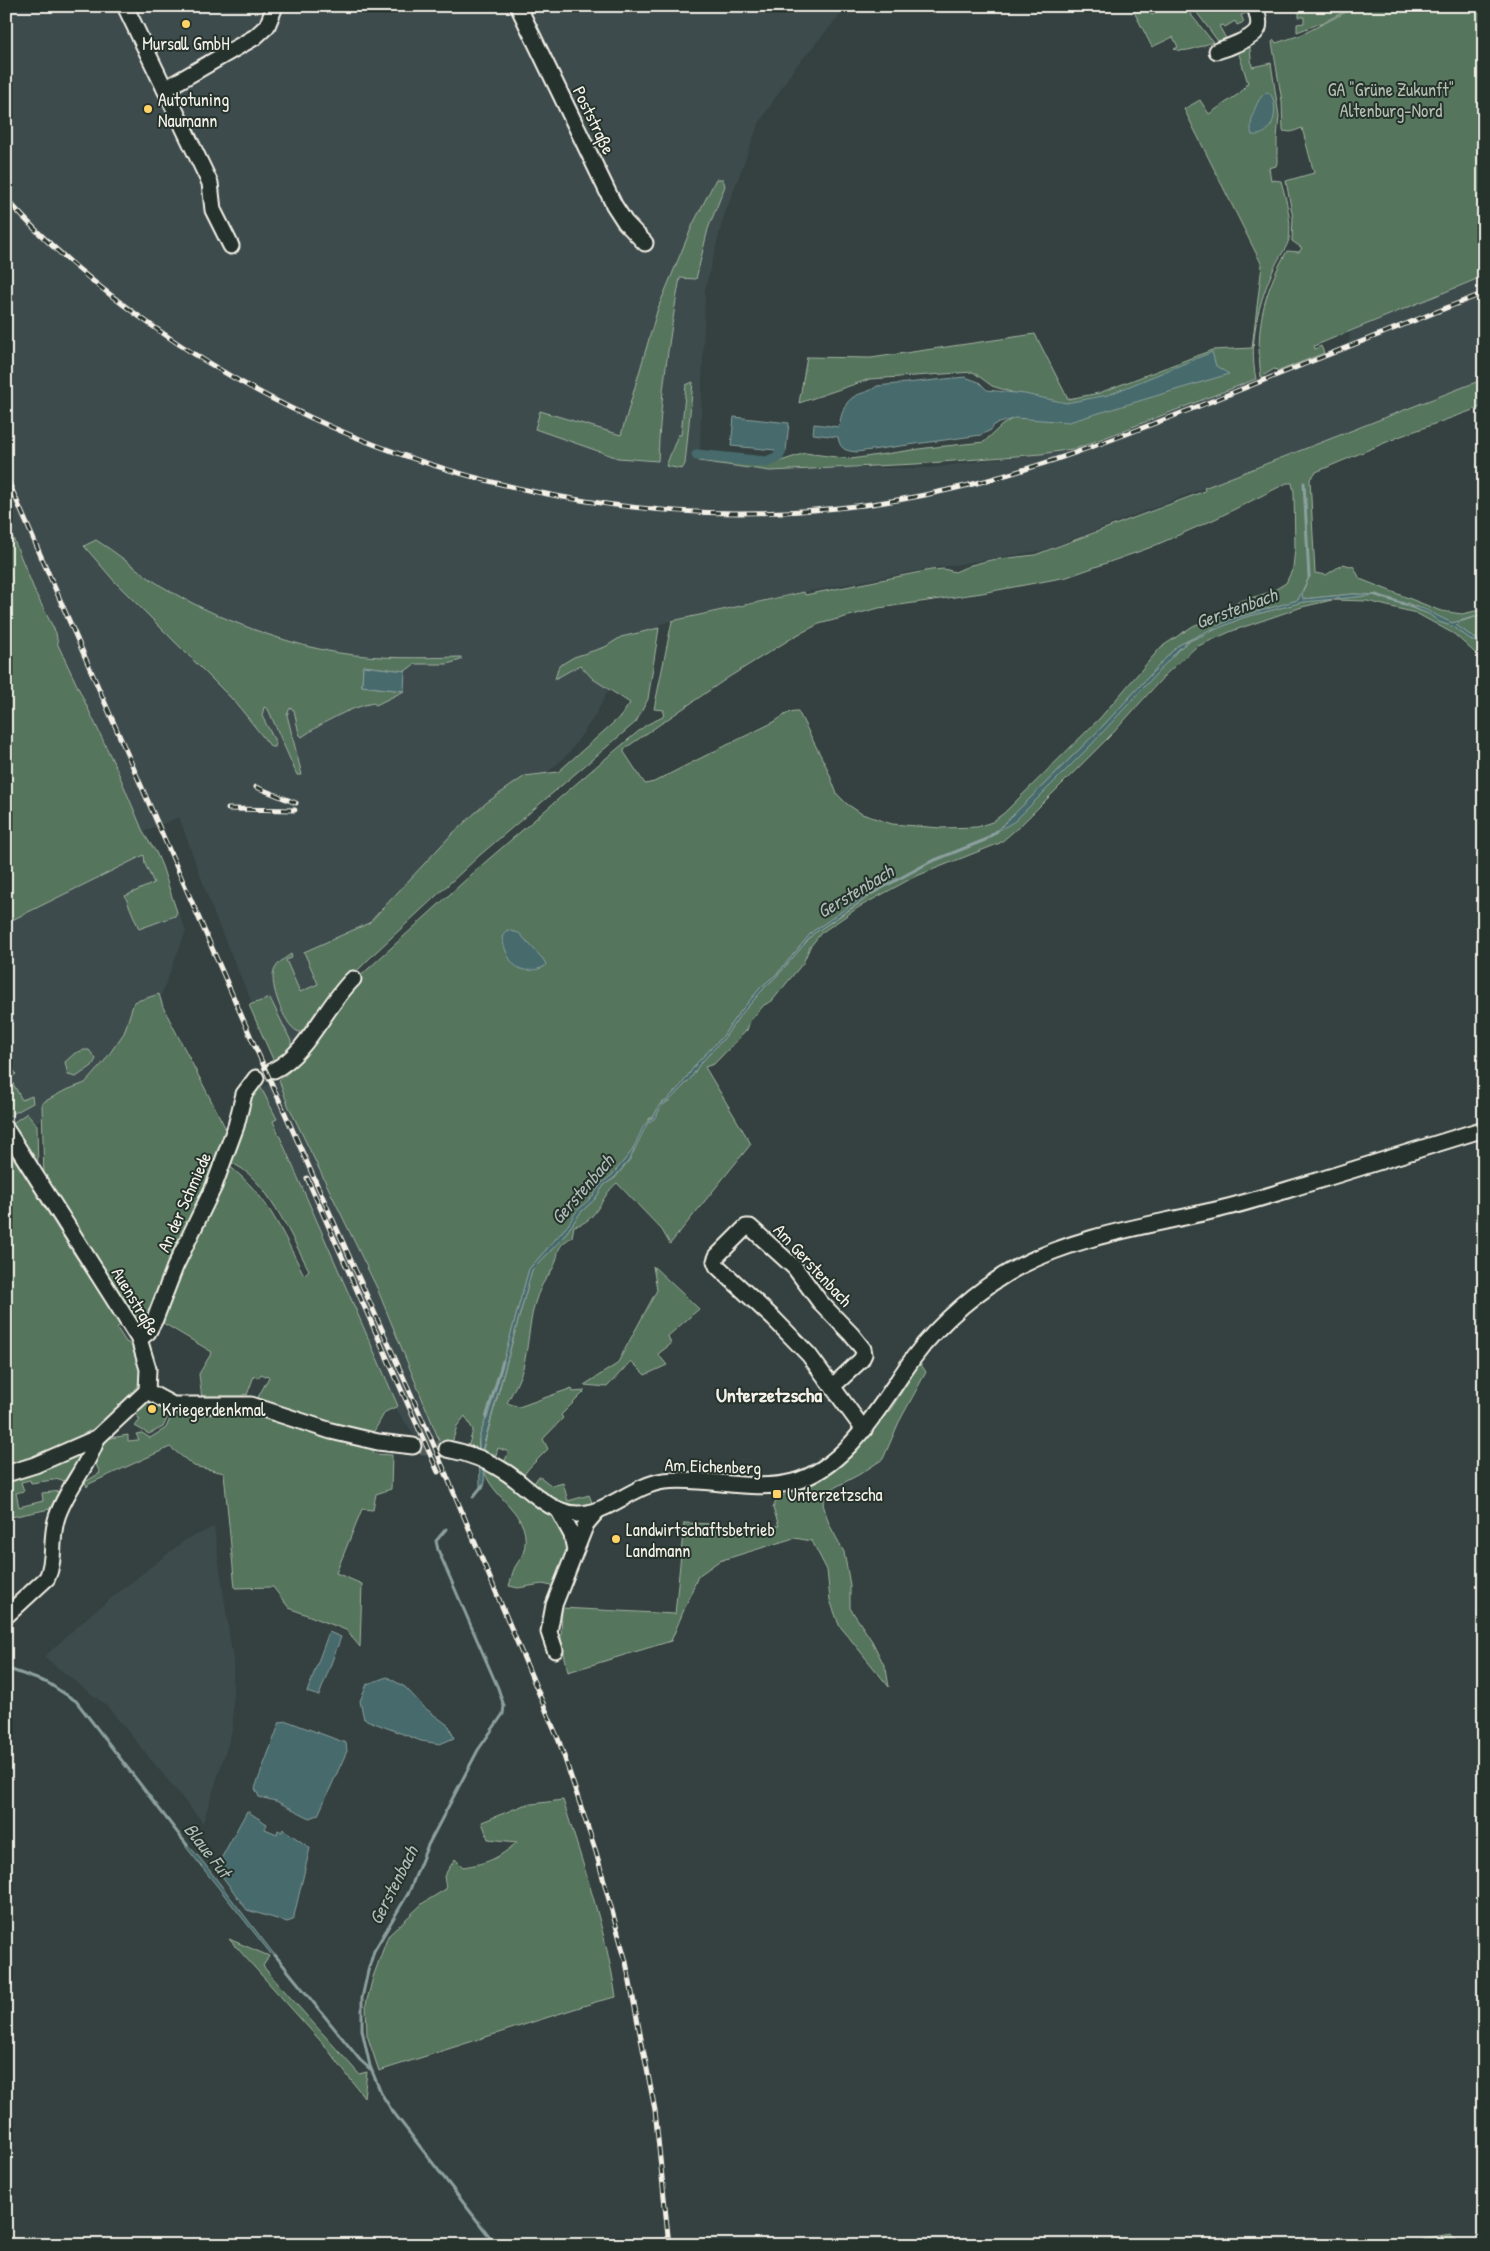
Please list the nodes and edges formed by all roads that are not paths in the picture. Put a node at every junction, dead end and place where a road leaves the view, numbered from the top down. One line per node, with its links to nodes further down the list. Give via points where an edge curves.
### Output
1 (125, 6): 6 (street)
2 (518, 6): 7 (street, Poststraße, via 614,205)
3 (1255, 6): 5 (street, via 1256,33)
4 (274, 10): 6 (street, via 267,26 255,37)
5 (1217, 51)
6 (165, 90): 8 (street, via 210,183 213,210)
7 (645, 243)
8 (231, 246)
9 (354, 979): 10 (street, via 329,1006 294,1056)
10 (274, 1070)
11 (256, 1078): 14 (street, An der Schmiede, via 244,1094 214,1186 148,1332)
12 (6, 1129): 14 (street, Auenstraße)
13 (1484, 1129): 17 (street, Am Eichenberg, via 1228,1208 1122,1230 1048,1253 1020,1266 989,1284 915,1355)
14 (139, 1339): 16 (street, Auenstraße, via 148,1368)
15 (833, 1386): 15 (street, Am Gerstenbach, via 809,1355 717,1266 717,1256 746,1227 750,1227 795,1268 820,1302 863,1349 861,1360); 17 (street, Am Gerstenbach)
16 (147, 1390): 18 (street); 19 (street, via 173,1405 251,1405 331,1431)
17 (864, 1430): 23 (street, Am Eichenberg, via 840,1454 796,1481 769,1486 707,1480 660,1482 634,1491)
18 (97, 1438): 21 (street); 25 (street, via 92,1456 58,1514 51,1570 47,1578)
19 (414, 1446)
20 (447, 1449): 22 (street, Am Eichenberg, via 488,1462)
21 (6, 1474)
22 (559, 1511): 23 (street, Am Eichenberg, via 577,1514); 24 (street, via 572,1535)
23 (597, 1511): 24 (street, via 586,1524)
24 (575, 1550): 26 (street, via 551,1618 550,1632)
25 (6, 1616)
26 (555, 1650)

